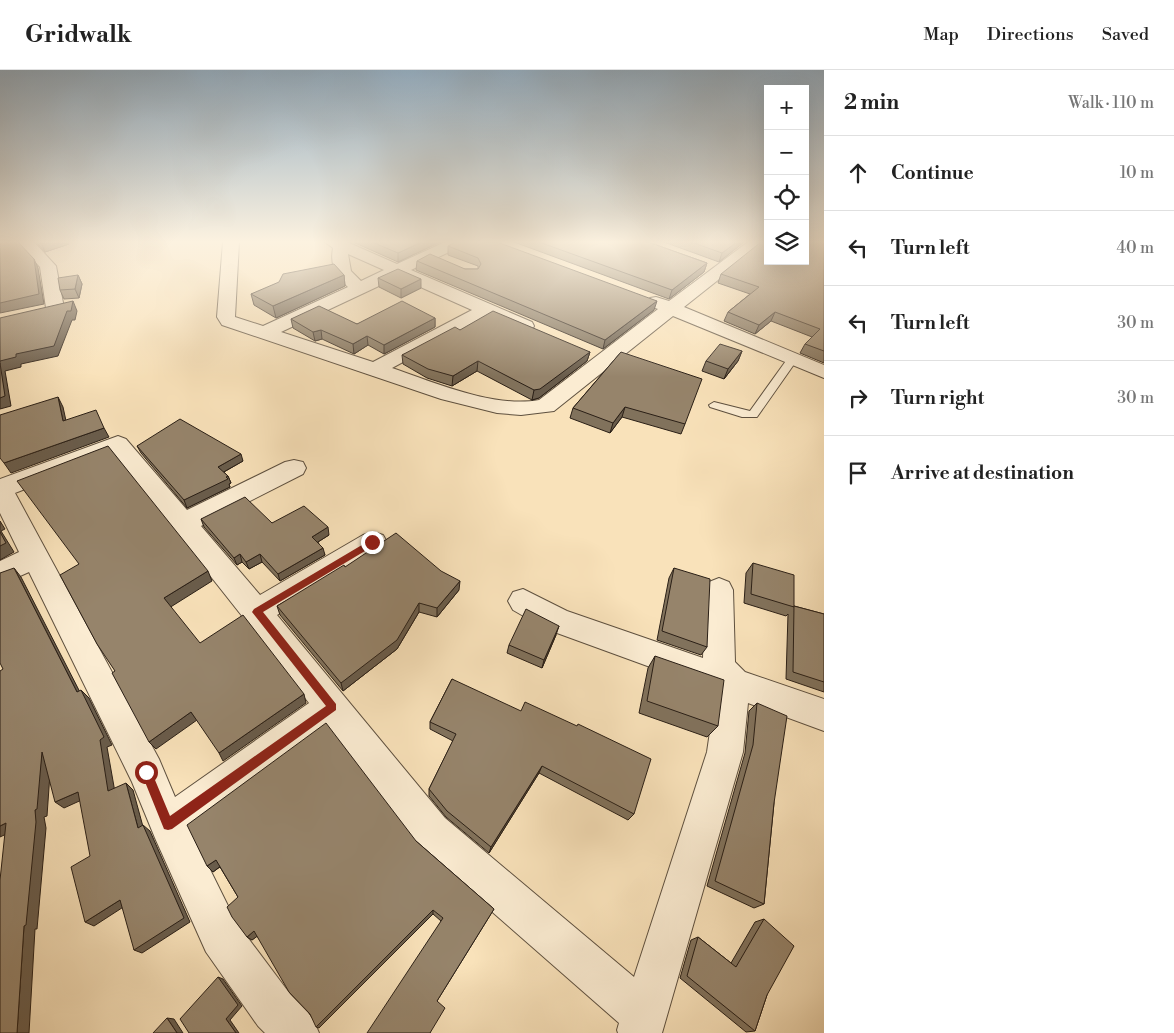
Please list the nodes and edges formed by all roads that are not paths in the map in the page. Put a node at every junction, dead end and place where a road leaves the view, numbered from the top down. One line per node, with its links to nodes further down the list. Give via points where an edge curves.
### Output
1 (51, 287): 10 (street)
2 (228, 287): 15 (street, via 226,317 235,324)
3 (357, 287): 7 (street)
4 (366, 287): 7 (street)
5 (432, 287): 12 (street)
6 (692, 287): 11 (street)
7 (360, 290): 15 (street)
8 (642, 298): 11 (street)
9 (74, 304): 10 (street)
10 (55, 308): 13 (street)
11 (671, 308): 17 (street); 18 (street)
12 (485, 310): 14 (street); 19 (street)
13 (37, 312)
14 (537, 331)
15 (264, 334): 19 (street)
16 (589, 353): 17 (street)
17 (607, 360): 19 (street, via 546,406 530,410 485,403)
18 (792, 360): 20 (street); 21 (lane, via 753,415)
19 (377, 368)
20 (824, 372)
21 (714, 405)
22 (294, 468): 24 (street)
23 (0, 488): 24 (street, via 118,444); 26 (street)
24 (184, 523): 30 (street)
25 (372, 542): 30 (street)
26 (35, 557): 27 (street); 34 (street, via 146,772)
27 (0, 574)
28 (719, 590): 31 (street, via 719,667)
29 (523, 601): 31 (street, via 557,620)
30 (257, 612): 32 (street)
31 (734, 683): 33 (street); 35 (street, via 725,752)
32 (332, 707): 34 (street); 35 (street, via 431,832)
33 (824, 715)
34 (168, 825): 36 (street, via 221,937 274,1010)
35 (642, 1024)
36 (296, 1033)

